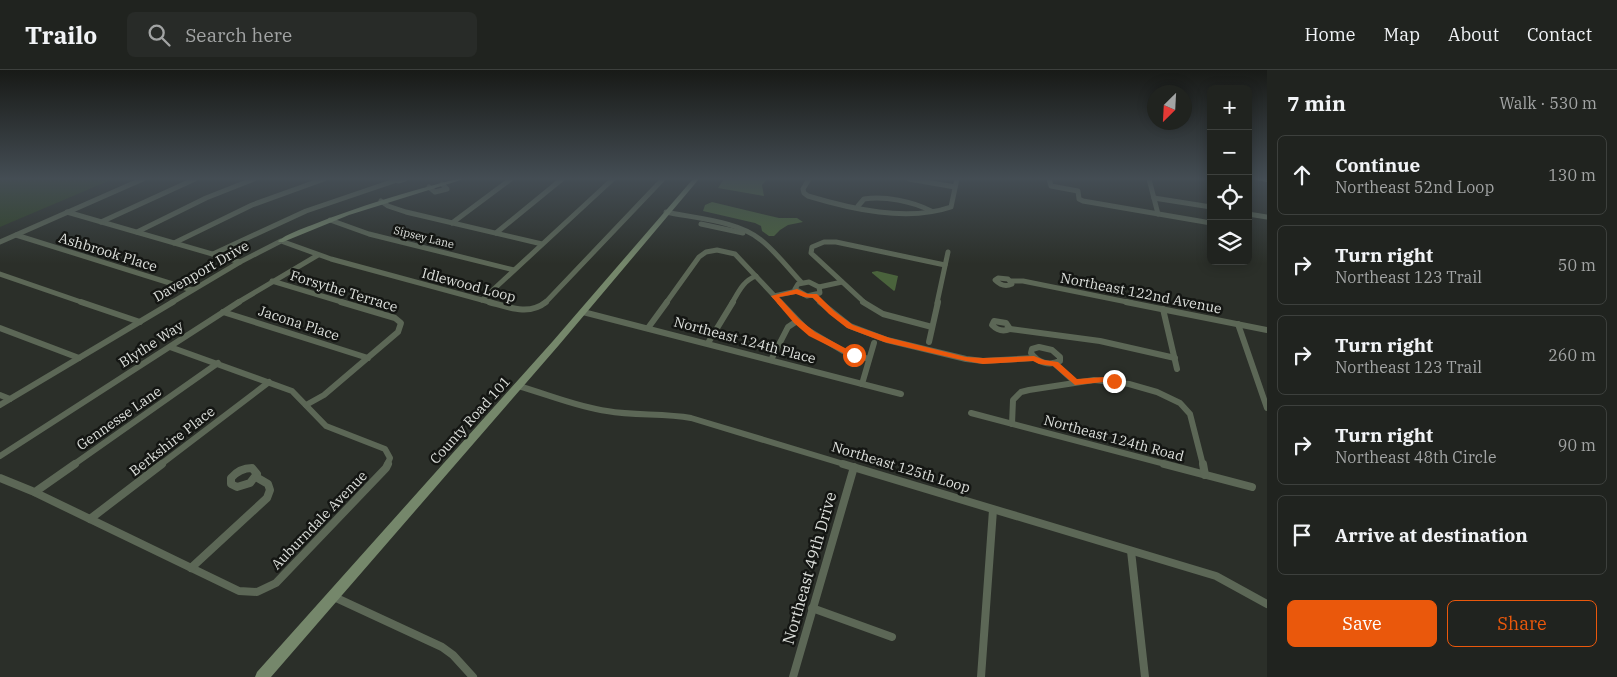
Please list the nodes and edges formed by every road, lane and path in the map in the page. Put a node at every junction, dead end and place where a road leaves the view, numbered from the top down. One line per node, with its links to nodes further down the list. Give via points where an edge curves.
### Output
1 (78, 207): 18 (street)
2 (133, 207): 26 (street)
3 (186, 207): 28 (street)
4 (247, 207): 33 (street)
5 (316, 207): 36 (street)
6 (364, 207): 24 (street, Davenport Drive)
7 (392, 207): 27 (street)
8 (473, 207): 27 (street)
9 (527, 207): 29 (street)
10 (582, 207): 34 (street)
11 (636, 207): 52 (street, Idlewood Loop, via 541,306 521,310)
12 (671, 207): 20 (street, County Road 101)
13 (865, 207): 19 (street, via 891,212)
14 (924, 207): 19 (street)
15 (950, 207): 19 (street)
16 (1120, 207): 21 (street)
17 (1156, 207): 21 (street)
18 (67, 212): 26 (street); 30 (street)
19 (931, 212)
20 (665, 214): 45 (street, via 744,234 767,248); 55 (street, County Road 101)
21 (1158, 214): 25 (street)
22 (1252, 215): 23 (street)
23 (1267, 217)
24 (330, 220): 31 (street, Davenport Drive); 40 (street, Sipsey Lane, via 364,232)
25 (1207, 221)
26 (101, 222): 28 (street)
27 (452, 223): 29 (street)
28 (137, 232): 33 (street)
29 (496, 233): 34 (street)
30 (16, 235): 32 (street); 48 (street, Ashbrook Place)
31 (281, 241): 37 (street, Idlewood Loop); 38 (street, Davenport Drive)
32 (0, 242)
33 (174, 243): 36 (street)
34 (542, 244): 40 (street)
35 (948, 252): 39 (street)
36 (213, 254): 38 (street)
37 (318, 255): 43 (street, Blythe Way); 52 (street, Idlewood Loop)
38 (240, 262): 48 (street, Davenport Drive)
39 (945, 265): 46 (street, via 836,242 812,247 811,253); 59 (street)
40 (514, 270): 52 (street)
41 (0, 274): 57 (street)
42 (756, 276): 50 (street); 61 (street, via 735,254 723,250 706,252 699,256); 66 (street, via 743,284)
43 (272, 281): 54 (street, Blythe Way); 71 (street, Forsythe Terrace, via 399,320 398,332)
44 (1010, 281): 53 (street, Northeast 122nd Avenue)
45 (801, 282): 47 (street); 49 (street, via 795,287)
46 (842, 282): 47 (street); 59 (street, via 867,305 883,314)
47 (819, 287): 51 (street, via 821,291)
48 (192, 290): 57 (street, Davenport Drive)
49 (797, 291): 50 (street); 51 (street)
50 (774, 296): 56 (street)
51 (814, 296): 72 (street, via 850,326 887,340 966,359)
52 (482, 300)
53 (1164, 309): 58 (street, Northeast 122nd Avenue); 73 (street)
54 (223, 312): 68 (street, Blythe Way); 71 (street, Jacona Place)
55 (583, 312): 61 (street, Northeast 124th Place); 82 (street, County Road 101)
56 (797, 321): 74 (street, via 788,327); 75 (street, via 828,344)
57 (140, 322): 70 (street, Davenport Drive)
58 (1238, 324): 63 (street, Northeast 122nd Avenue); 88 (street)
59 (932, 326): 65 (street)
60 (0, 328): 70 (street)
61 (648, 328): 66 (street, Northeast 124th Place)
62 (1010, 329): 64 (street)
63 (1267, 330)
64 (1038, 334): 69 (street); 73 (street, via 1100,342)
65 (929, 342)
66 (708, 343): 74 (street, Northeast 124th Place)
67 (874, 343): 75 (street)
68 (170, 347): 76 (street, Auburndale Avenue); 91 (street, Blythe Way)
69 (1043, 347): 72 (street, via 1031,351); 77 (street, via 1060,357)
70 (79, 358): 85 (street, Davenport Drive)
71 (368, 358): 87 (street, Forsythe Terrace, via 324,395)
72 (1034, 358): 77 (street)
73 (1175, 358): 78 (street)
74 (771, 360): 81 (street, Northeast 124th Place)
75 (869, 360): 81 (street)
76 (218, 364): 79 (street, Auburndale Avenue); 97 (street, Gennesse Lane)
77 (1055, 364): 80 (street)
78 (1177, 369)
79 (269, 382): 87 (street, Auburndale Avenue, via 292,391); 99 (street, Berkshire Place)
80 (1075, 382): 90 (street, via 1021,392 1013,400); 93 (street, via 1109,380 1156,391 1179,402 1188,409 1193,420)
81 (862, 384): 83 (street, Northeast 124th Place)
82 (518, 386): 92 (street, Northeast 125th Loop, via 604,411 681,416); 102 (street, County Road 101)
83 (901, 394)
84 (0, 395): 85 (street)
85 (10, 399): 86 (street, Davenport Drive)
86 (0, 405)
87 (306, 405): 101 (street, Auburndale Avenue, via 326,426 385,449 390,458 386,468 284,576 268,588 257,592 239,591)
88 (1267, 408)
89 (971, 413): 90 (street, Northeast 124th Road)
90 (1012, 424): 93 (street, Northeast 124th Road)
91 (0, 456)
92 (854, 467): 98 (street, Northeast 125th Loop); 104 (street, Northeast 49th Drive)
93 (1206, 475): 96 (street, Northeast 124th Road)
94 (256, 477): 101 (street, via 270,486 267,498)
95 (0, 478): 97 (street, Auburndale Avenue)
96 (1252, 487)
97 (35, 492): 99 (street, Auburndale Avenue)
98 (992, 510): 100 (street, Northeast 125th Loop); 109 (street)
99 (90, 519): 101 (street, Auburndale Avenue)
100 (1130, 551): 103 (street, Northeast 125th Loop, via 1216,576); 110 (street)
101 (191, 568)
102 (332, 596): 106 (street, County Road 101); 107 (street, via 442,647)
103 (1267, 604)
104 (812, 608): 105 (street); 108 (street, Northeast 49th Drive)
105 (892, 637)
106 (262, 677)
107 (473, 677)
108 (793, 677)
109 (981, 677)
110 (1145, 677)

